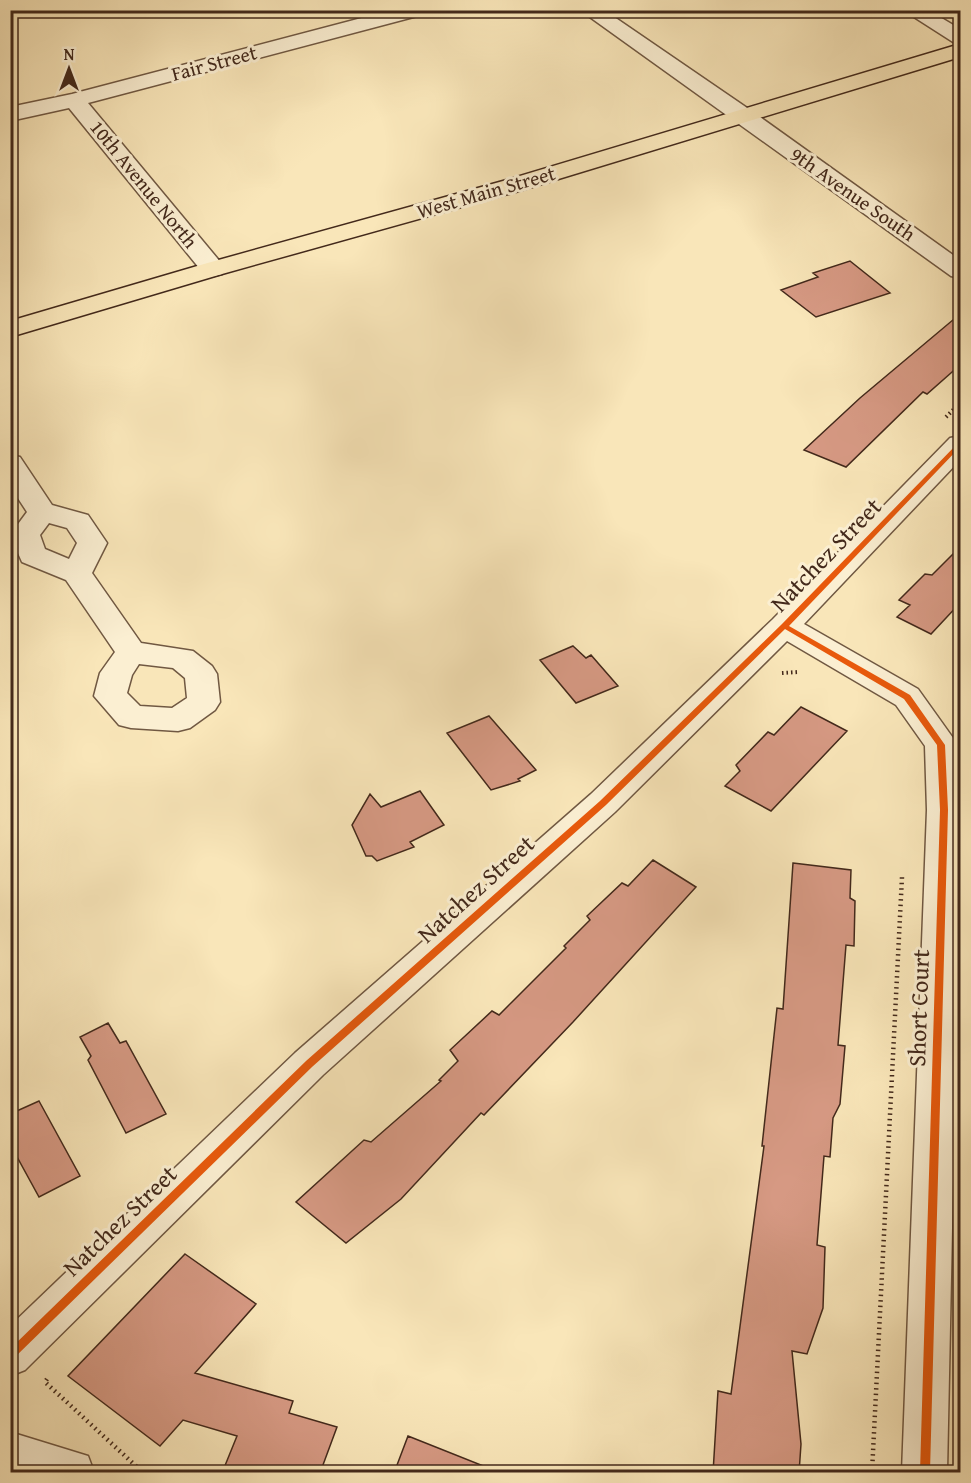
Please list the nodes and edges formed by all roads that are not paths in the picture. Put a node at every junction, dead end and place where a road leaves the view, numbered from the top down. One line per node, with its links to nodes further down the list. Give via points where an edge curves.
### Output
1 (418, 10): 6 (street, Fair Street)
2 (590, 10): 8 (street, 9th Avenue South)
3 (913, 10): 4 (street)
4 (960, 38)
5 (960, 50): 8 (main road, West Main Street)
6 (74, 100): 7 (street, Fair Street); 9 (street, 10th Avenue North)
7 (10, 114)
8 (745, 117): 9 (main road, West Main Street); 10 (street, 9th Avenue South)
9 (213, 269): 11 (main road, West Main Street)
10 (960, 271)
11 (10, 329)
12 (960, 444): 16 (street, Natchez Street)
13 (10, 463): 14 (street)
14 (42, 512): 15 (street, via 78,521 92,543); 15 (street, via 25,535 33,555)
15 (77, 573): 17 (street)
16 (784, 626): 18 (street, Natchez Street, via 603,804 309,1064); 21 (street, Short Court, via 907,697 941,745 944,810)
17 (131, 652)
18 (10, 1356)
19 (10, 1454): 20 (street)
20 (72, 1473)
21 (925, 1473)

